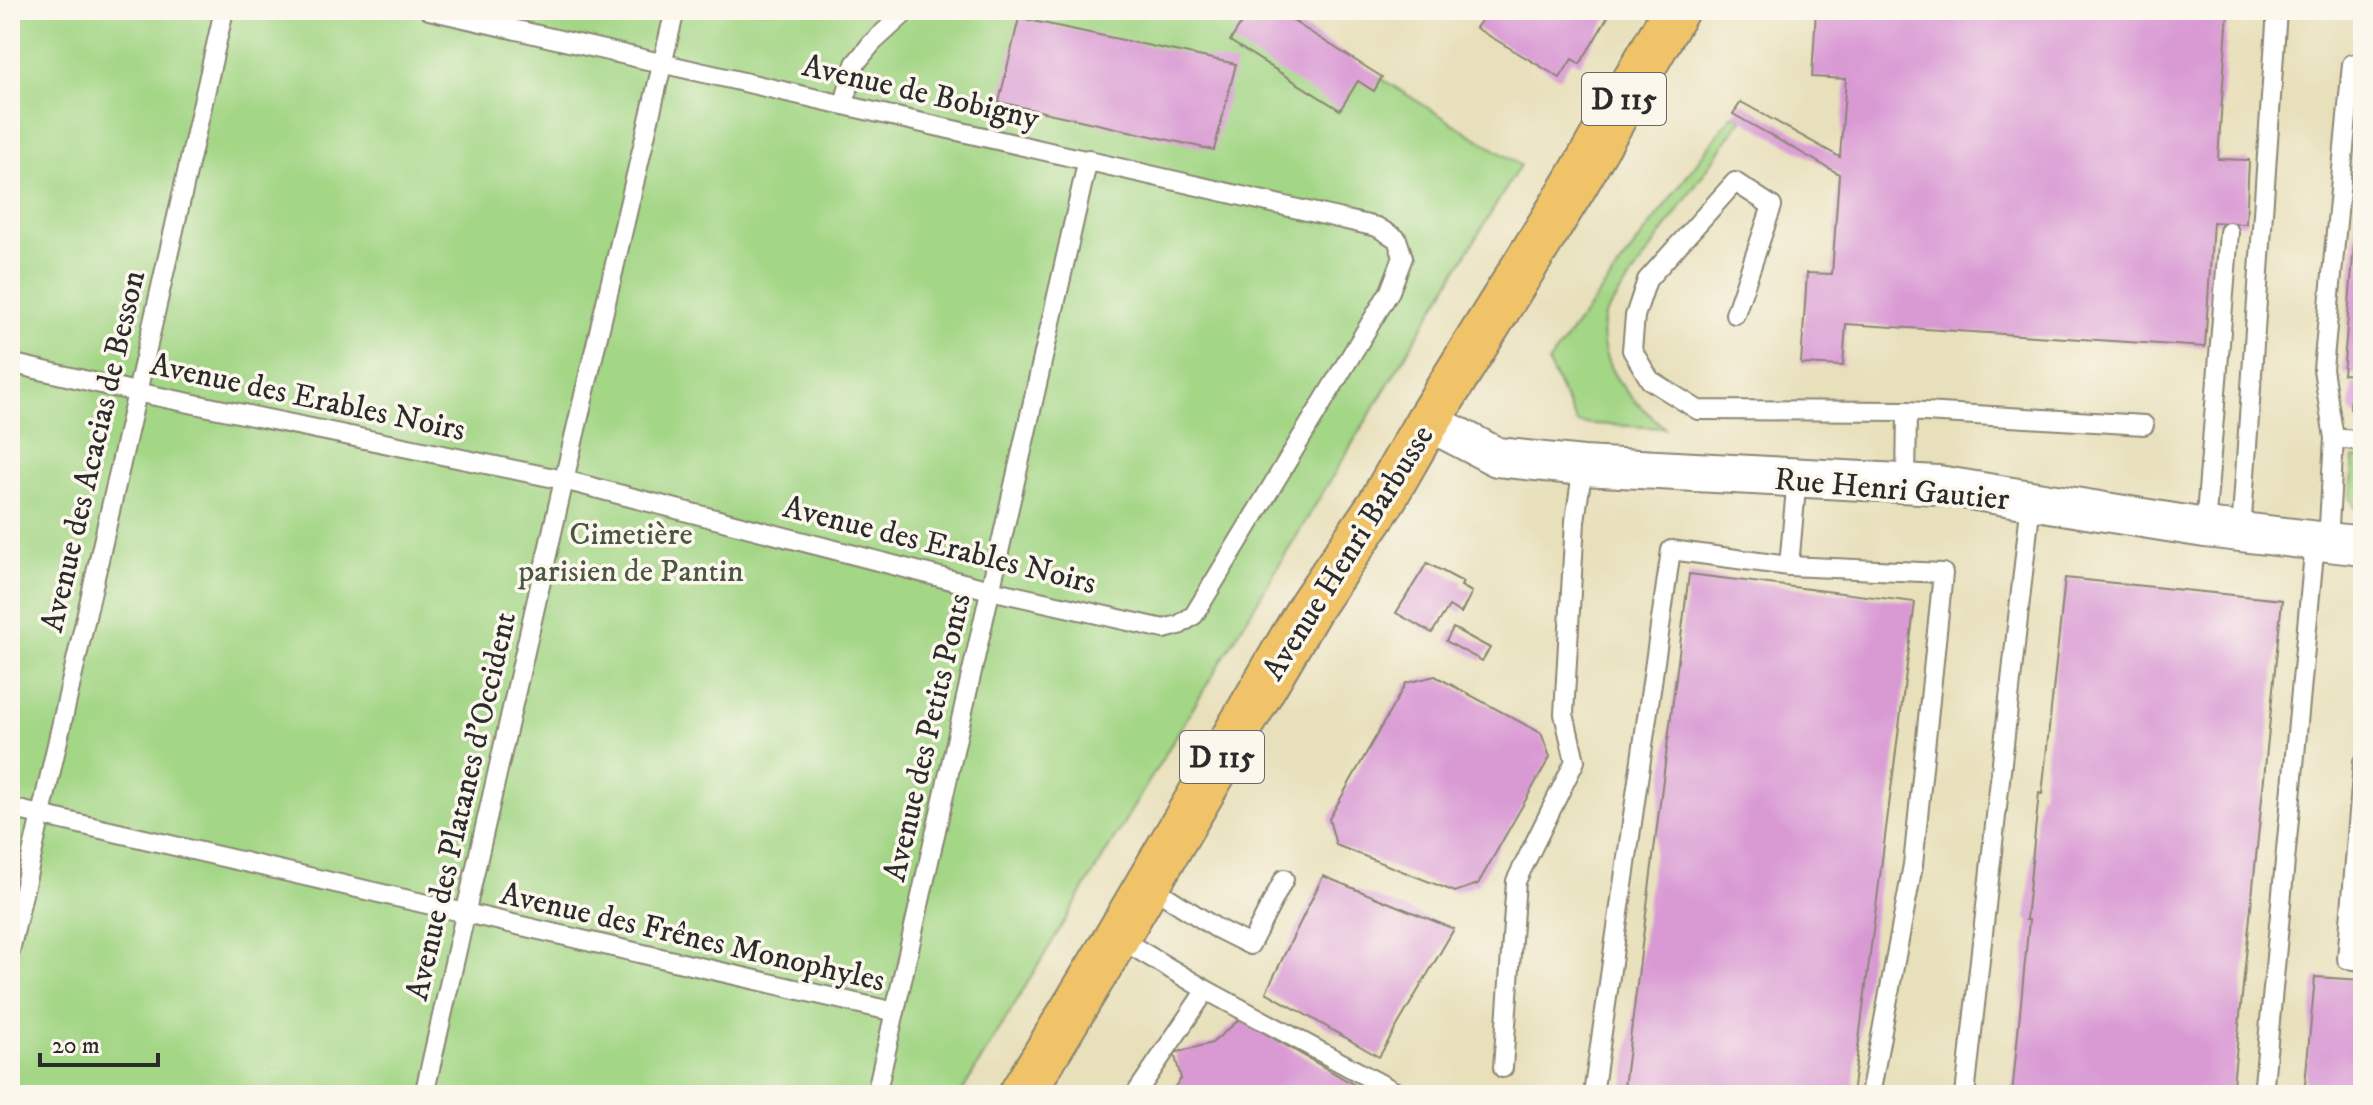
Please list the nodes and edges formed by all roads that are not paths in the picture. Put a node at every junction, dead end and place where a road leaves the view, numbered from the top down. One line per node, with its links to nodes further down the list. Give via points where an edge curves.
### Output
1 (224, 10): 15 (lane, Avenue des Acacias de Besson)
2 (429, 10): 7 (lane, Avenue de Bobigny)
3 (675, 10): 7 (lane, Avenue des Platanes d'Occident)
4 (908, 10): 9 (lane, via 855,64)
5 (1676, 10): 17 (main road, Avenue Henri Barbusse / D 115)
6 (2277, 10): 26 (lane)
7 (663, 63): 9 (lane, Avenue de Bobigny); 23 (lane, Avenue des Platanes d'Occident)
8 (2363, 64): 19 (lane, via 2352,64 2323,369)
9 (844, 104): 10 (lane, Avenue de Bobigny)
10 (1088, 159): 12 (lane, Avenue de Bobigny, via 1377,227); 29 (lane, Avenue des Petits Ponts)
11 (2229, 232): 26 (lane)
12 (1397, 239): 29 (lane, Avenue des Erables Noirs, via 1403,257 1390,291 1194,615 1164,629)
13 (1735, 314): 16 (lane, via 1772,206 1735,182 1647,280 1635,316 1632,350 1650,380 1698,410)
14 (10, 363): 15 (lane, Avenue des Erables Noirs)
15 (136, 392): 23 (lane, Avenue des Erables Noirs); 32 (lane, Avenue des Acacias de Besson)
16 (1907, 411): 18 (lane); 24 (lane)
17 (1428, 421): 21 (street, Rue Henri Gautier, via 1497,457); 34 (main road, Avenue Henri Barbusse / D 115, via 1381,503 1311,606)
18 (2144, 425)
19 (2334, 438): 20 (lane); 27 (lane)
20 (2363, 441)
21 (1583, 466): 22 (street, Rue Henri Gautier); 41 (lane, via 1564,714 1575,761 1516,881)
22 (1797, 477): 24 (street, Rue Henri Gautier); 28 (lane)
23 (564, 480): 29 (lane, Avenue des Erables Noirs); 35 (lane, Avenue des Platanes d'Occident)
24 (1906, 483): 25 (street, Rue Henri Gautier)
25 (2031, 501): 26 (street, Rue Henri Gautier); 49 (lane)
26 (2223, 530): 27 (street, Rue Henri Gautier)
27 (2335, 544): 50 (lane)
28 (1789, 566): 47 (lane, via 1671,550); 48 (lane, via 1943,573 1913,865)
29 (990, 590): 40 (lane, Avenue des Petits Ponts)
30 (2363, 763): 38 (lane, via 2347,959)
31 (10, 808): 32 (lane, Avenue des Frênes Monophyles)
32 (41, 815): 35 (lane, Avenue des Frênes Monophyles); 37 (lane, Avenue des Acacias de Besson)
33 (1284, 879): 34 (lane, via 1250,945)
34 (1147, 884): 36 (main road, Avenue Henri Barbusse / D 115)
35 (467, 915): 40 (lane, Avenue des Frênes Monophyles); 42 (lane, Avenue des Platanes d'Occident)
36 (1117, 937): 39 (lane); 44 (main road, Avenue Henri Barbusse / D 115)
37 (10, 951)
38 (2363, 961)
39 (1206, 990): 45 (lane); 46 (lane)
40 (895, 1012): 43 (lane, Avenue des Petits Ponts)
41 (1503, 1068)
42 (424, 1095)
43 (876, 1095)
44 (1021, 1095)
45 (1135, 1095)
46 (1401, 1095)
47 (1593, 1095)
48 (1870, 1095)
49 (1965, 1095)
50 (2263, 1095)

